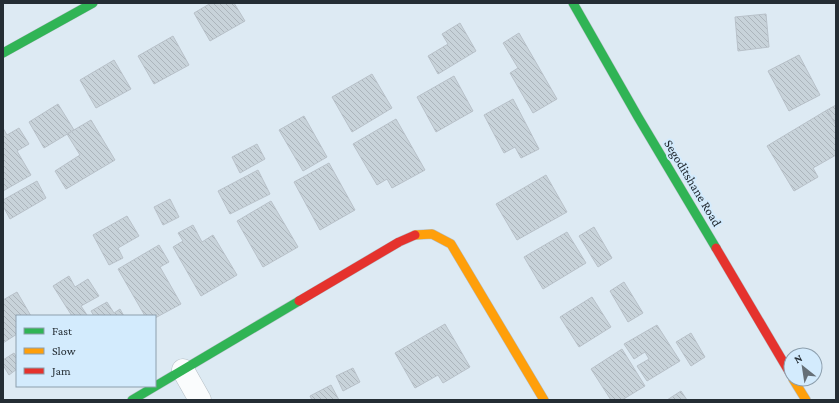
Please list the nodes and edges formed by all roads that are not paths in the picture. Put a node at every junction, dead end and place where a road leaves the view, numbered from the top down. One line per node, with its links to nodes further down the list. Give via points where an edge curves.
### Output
1 (93, 3): 3 (street)
2 (573, 3): 4 (street, Segoditshane Road)
3 (5, 47)
4 (783, 362)
5 (183, 370): 6 (street); 10 (street); 11 (street, via 399,242 415,235 432,234 451,244)
6 (156, 386)
7 (154, 387): 9 (street)
8 (798, 387): 12 (street)
9 (132, 400)
10 (200, 400)
11 (544, 400)
12 (806, 400)

